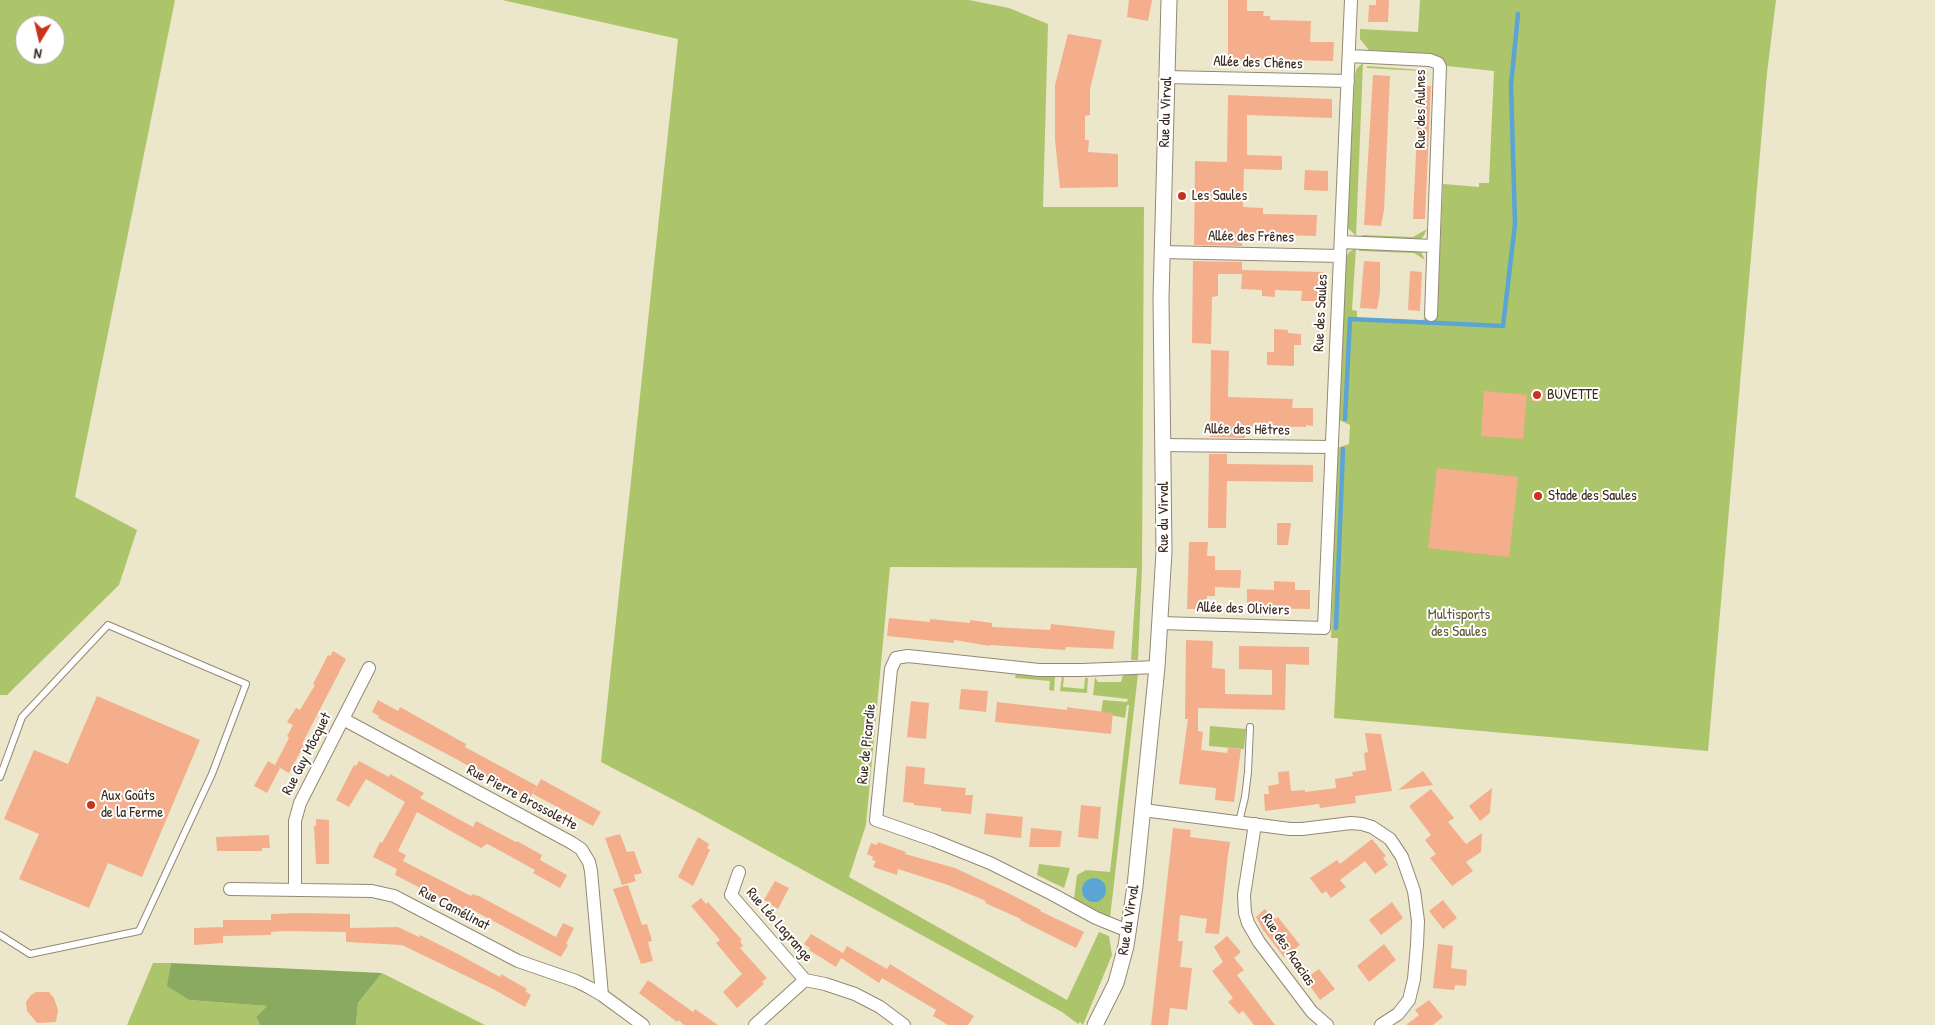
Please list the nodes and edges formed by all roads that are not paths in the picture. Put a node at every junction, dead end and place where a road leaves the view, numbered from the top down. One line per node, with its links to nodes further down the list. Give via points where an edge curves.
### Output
1 (1169, 0): 4 (street, Rue du Virval)
2 (1351, 0): 3 (street, Rue des Saules)
3 (1349, 56): 5 (street, Rue des Saules); 7 (street, Rue des Aulnes, via 1430,60 1440,65)
4 (1167, 77): 5 (street, Allée des Chênes); 8 (street, Rue du Virval)
5 (1348, 81): 6 (street, Rue des Saules)
6 (1341, 242): 7 (street); 9 (street, Rue des Saules)
7 (1433, 246): 10 (street, Rue des Aulnes)
8 (1162, 252): 9 (street, Allée des Frênes); 11 (street, Rue du Virval)
9 (1340, 256): 12 (street, Rue des Saules)
10 (1431, 315)
11 (1163, 445): 12 (street, Allée des Hêtres); 13 (street, Rue du Virval, via 1164,552)
12 (1331, 447): 14 (street, Rue des Saules)
13 (1160, 623): 14 (street, Allée des Oliviers); 15 (street, Rue du Virval)
14 (1324, 628)
15 (1157, 667): 20 (street, Rue du Virval); 26 (street, Rue de Picardie, via 1039,670 908,656 896,658 891,669 876,820 990,863)
16 (369, 668): 17 (street, Rue Guy Môcquet)
17 (343, 720): 25 (street, Rue Guy Môcquet, via 305,791 297,813); 29 (street, Rue Pierre Brossolette, via 581,849 591,871)
18 (1250, 727): 21 (lane, via 1248,772)
19 (0, 777): 27 (lane, via 22,717 108,625 246,684 212,774 139,930 30,954)
20 (1143, 810): 21 (street); 26 (street, Rue du Virval)
21 (1239, 822): 22 (street)
22 (1255, 824): 34 (street, Rue des Acacias, via 1244,896 1248,924 1312,1012); 35 (street, via 1302,829 1362,824 1381,832 1395,845 1414,891 1418,921 1416,964 1409,1000 1398,1014)
23 (738, 872): 28 (street, Rue Léo Lagrange, via 731,895)
24 (230, 889): 25 (street, Rue Camélinat)
25 (295, 890): 29 (street, Rue Camélinat, via 372,891 394,896 518,961 576,981)
26 (1128, 931): 30 (street, Rue du Virval, via 1118,976)
27 (0, 935)
28 (805, 980): 32 (street); 33 (street, Rue Léo Lagrange, via 855,994)
29 (602, 994): 31 (street, Rue Camélinat)
30 (1096, 1023)
31 (643, 1025)
32 (755, 1025)
33 (904, 1025)
34 (1327, 1025)
35 (1381, 1025)

